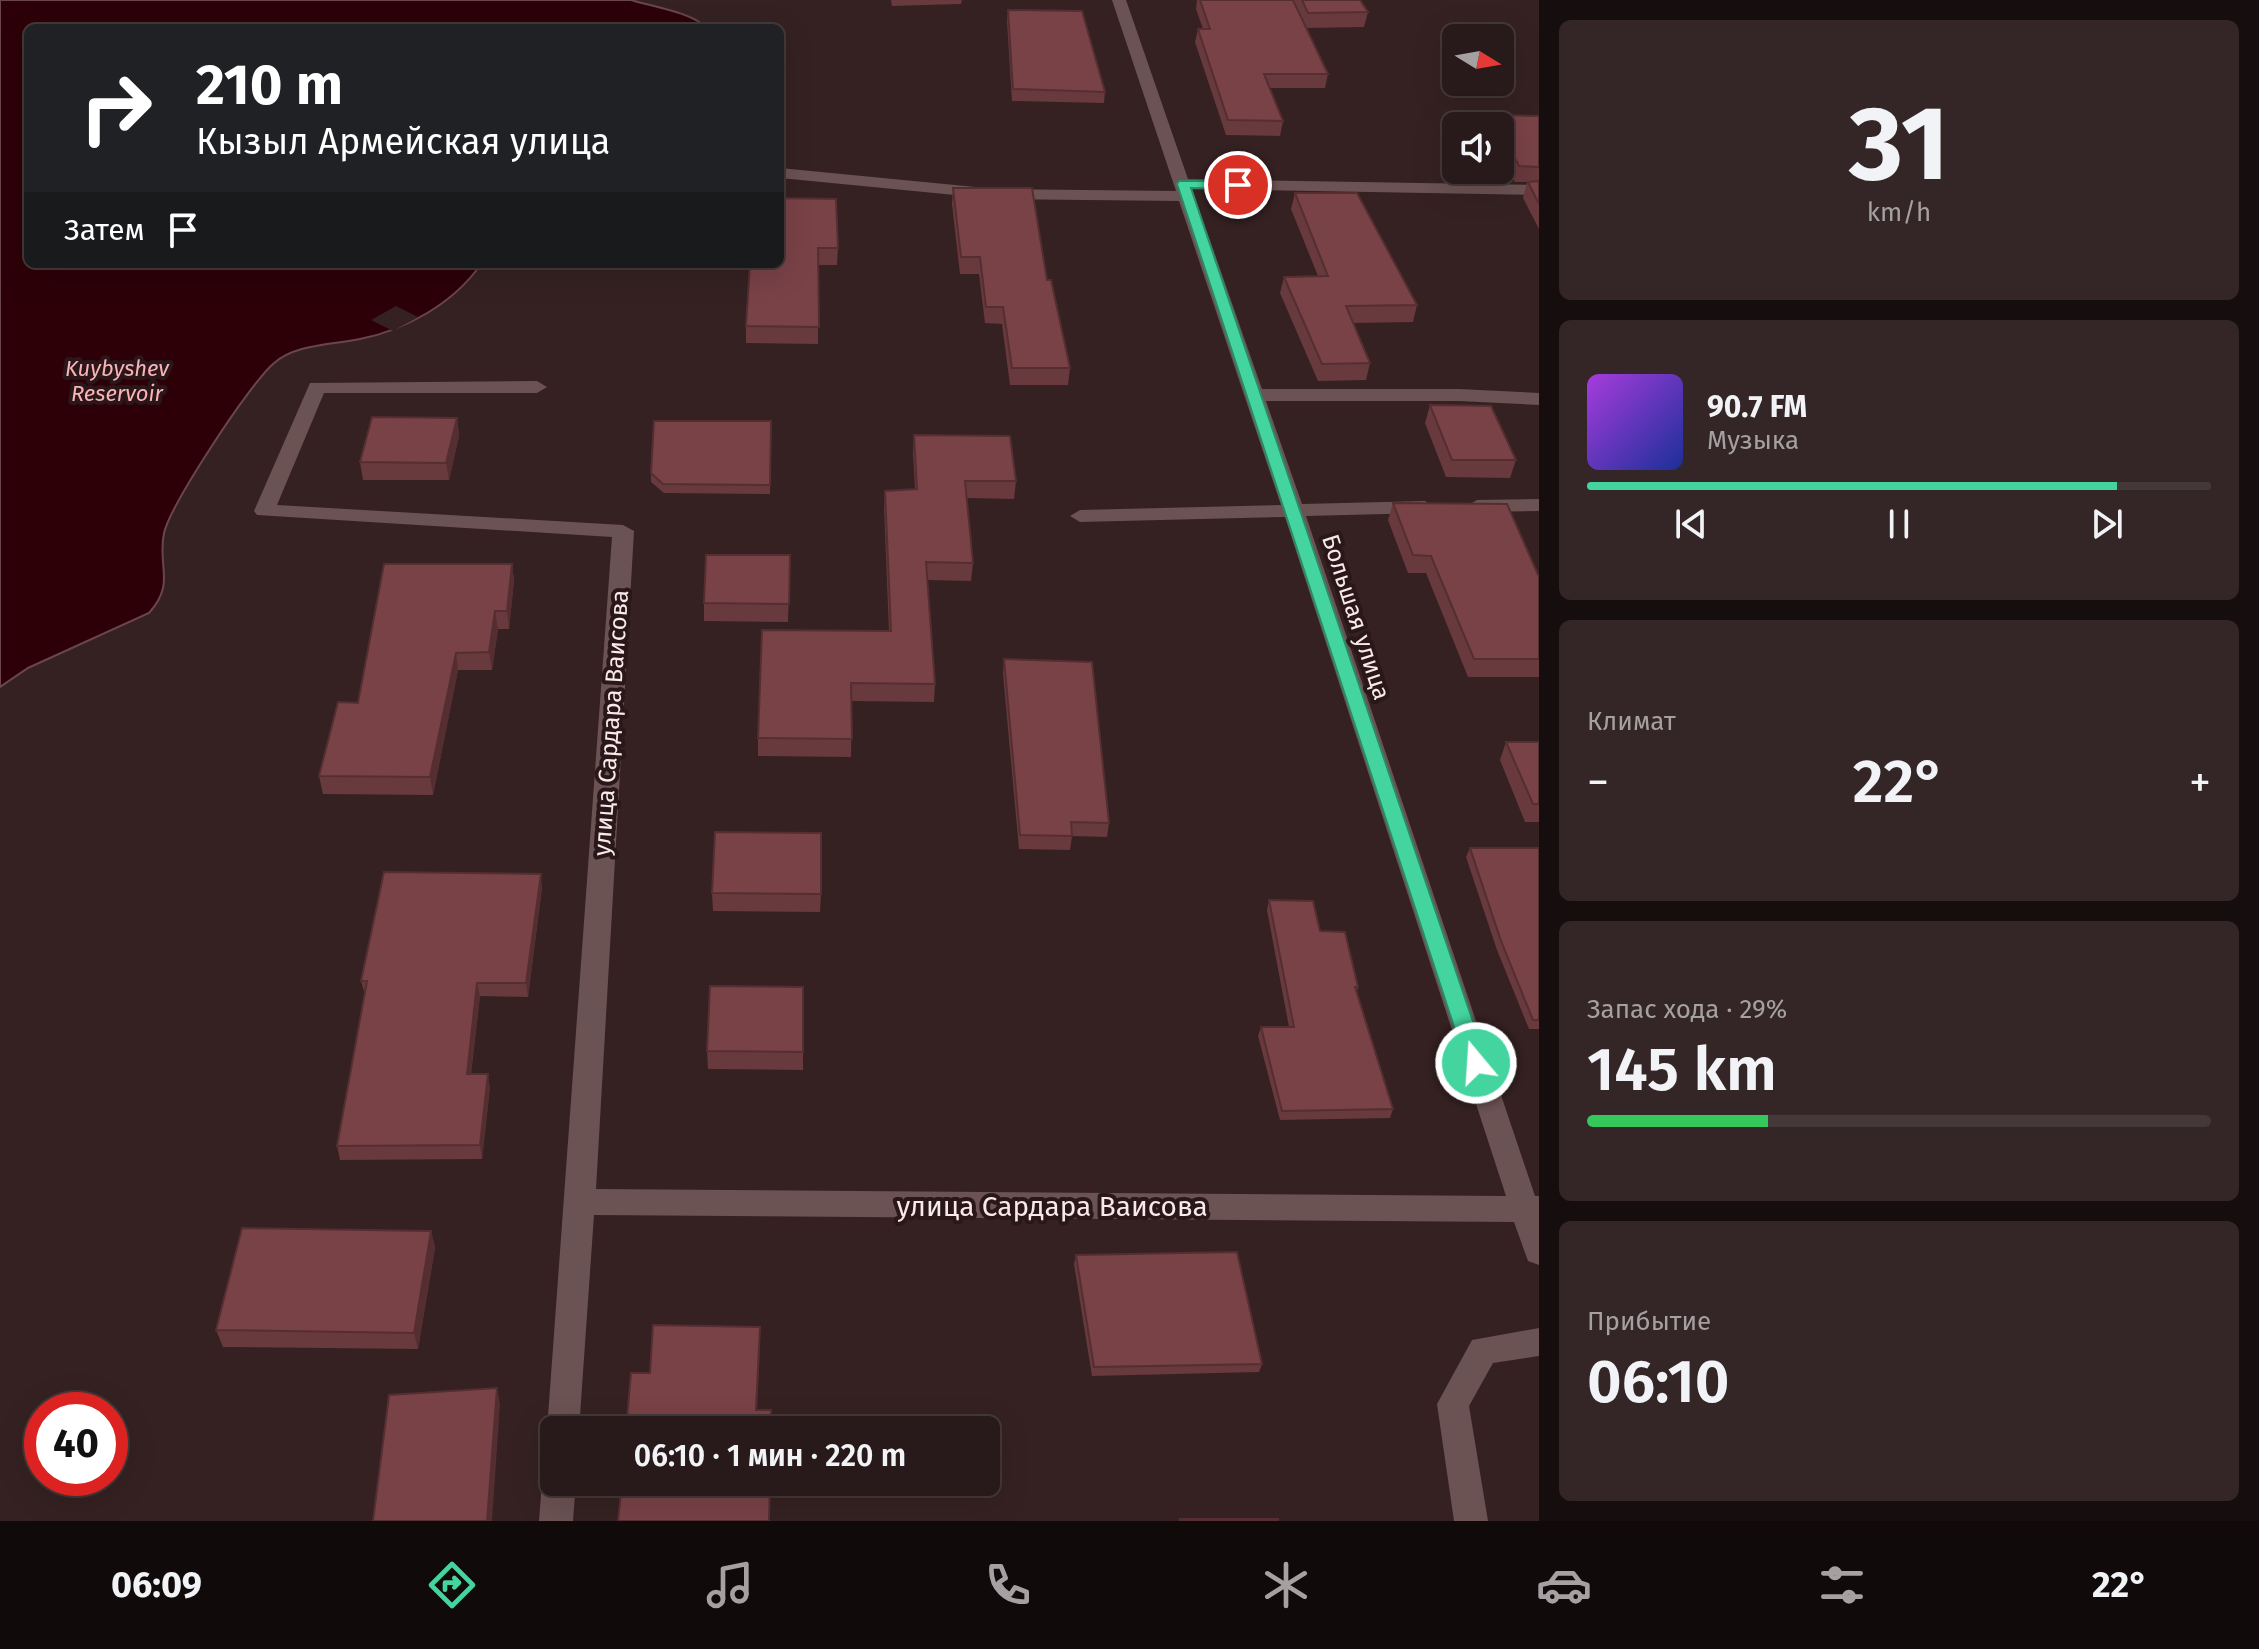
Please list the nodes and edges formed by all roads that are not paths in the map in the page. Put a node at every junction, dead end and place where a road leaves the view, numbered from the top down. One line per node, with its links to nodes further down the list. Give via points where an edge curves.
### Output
1 (1119, 0): 3 (street, Большая улица)
2 (784, 173): 3 (street, via 996,194)
3 (1186, 190): 4 (street); 6 (street, Большая улица)
4 (1539, 190)
5 (537, 387): 11 (street, улица Сардара Ваисова, via 317,387 264,511 623,531)
6 (1254, 395): 7 (street); 9 (street, Большая улица)
7 (1539, 399)
8 (1539, 505): 9 (street)
9 (1293, 509): 10 (street); 12 (street, Большая улица)
10 (1080, 516)
11 (580, 1202): 12 (street, улица Сардара Ваисова); 15 (street, улица Сардара Ваисова)
12 (1532, 1209): 13 (street, Большая улица)
13 (1539, 1252)
14 (1539, 1342): 18 (street, via 1483,1350 1453,1404)
15 (564, 1416)
16 (558, 1496): 17 (street)
17 (556, 1521)
18 (1471, 1521)

